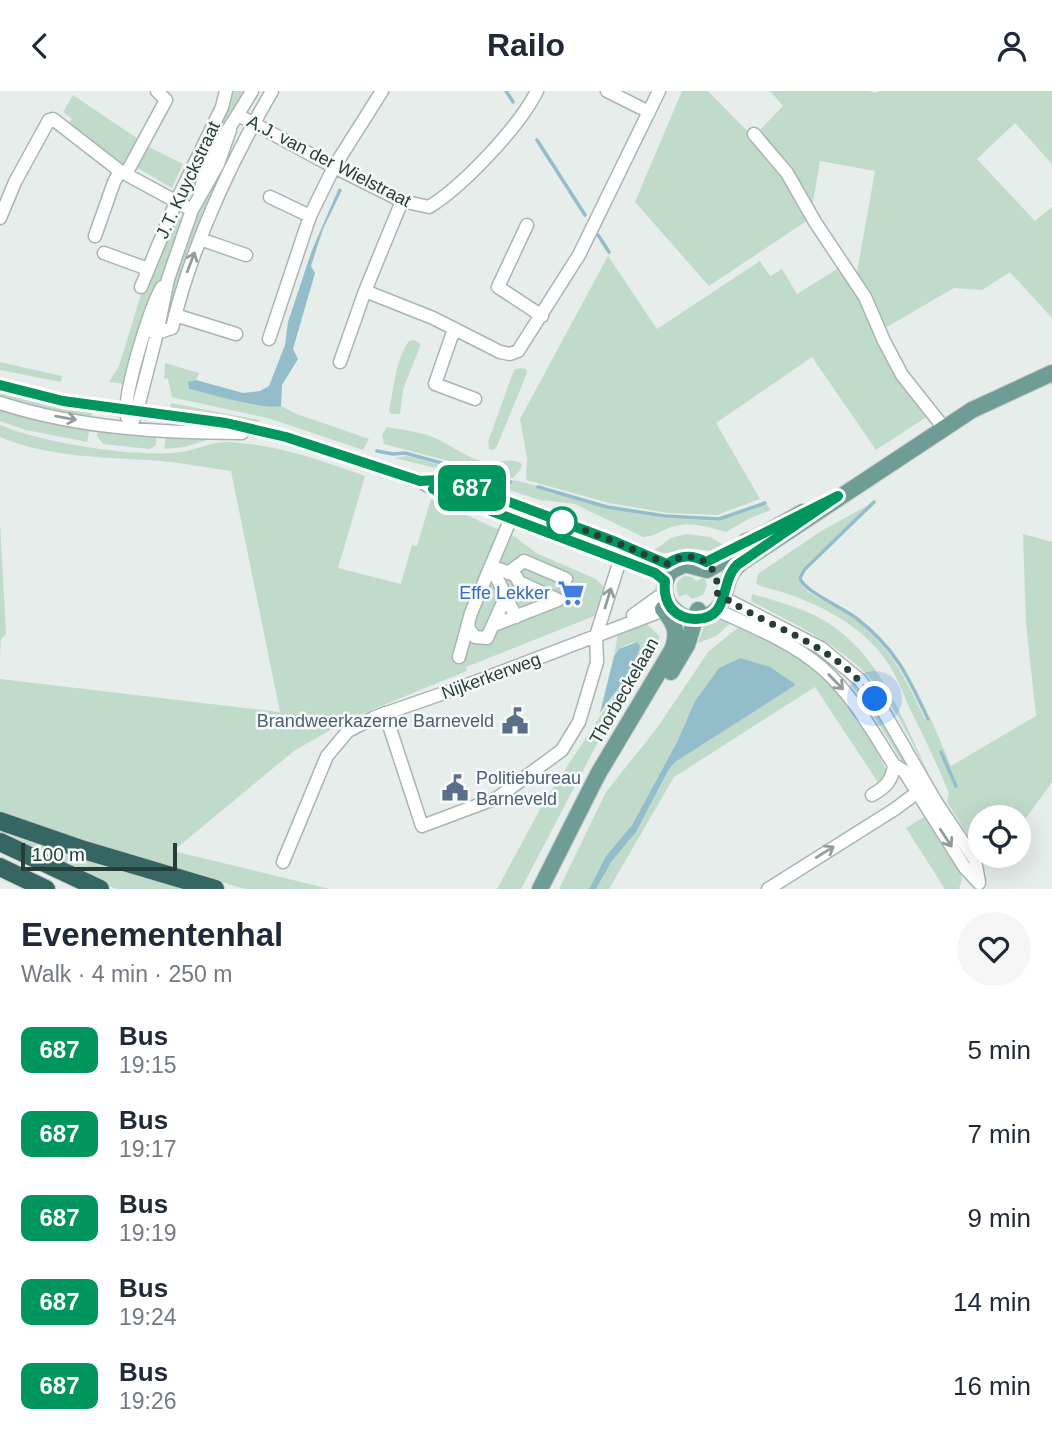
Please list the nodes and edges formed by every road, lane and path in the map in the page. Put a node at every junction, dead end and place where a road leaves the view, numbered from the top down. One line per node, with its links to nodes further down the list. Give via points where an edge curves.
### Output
1 (157, 91): 14 (street, via 166,100)
2 (226, 91): 17 (street, J.T. Kuyckstraat)
3 (251, 91): 10 (street)
4 (272, 91): 11 (street)
5 (382, 91): 13 (street)
6 (537, 91): 16 (street, A.J. van der Wielstraat, via 517,123 450,194 429,207)
7 (607, 91): 9 (street)
8 (659, 91): 9 (street)
9 (649, 111): 30 (street, via 579,255)
10 (238, 115): 11 (street, A.J. van der Wielstraat); 18 (street, via 211,179)
11 (253, 124): 13 (street, A.J. van der Wielstraat); 23 (street)
12 (754, 134): 42 (street, via 787,173 865,297 902,375)
13 (334, 167): 16 (street, A.J. van der Wielstraat); 19 (street)
14 (123, 172): 17 (street); 20 (street, via 49,120); 22 (street, via 114,182)
15 (270, 197): 19 (street)
16 (402, 201): 28 (street)
17 (176, 202): 18 (street); 26 (street, J.T. Kuyckstraat)
18 (192, 210): 32 (street, via 153,307)
19 (310, 216): 34 (street)
20 (0, 218)
21 (527, 225): 30 (street, via 498,288)
22 (95, 236)
23 (200, 239): 25 (street); 29 (street, one-way to 23)
24 (104, 253): 26 (street)
25 (246, 255)
26 (148, 269): 27 (street, J.T. Kuyckstraat)
27 (141, 287)
28 (365, 291): 31 (street); 35 (street)
29 (175, 315): 32 (street, via 172,328); 33 (street)
30 (542, 316): 31 (street, via 524,344 510,354)
31 (454, 329): 38 (street, via 435,384)
32 (152, 331): 40 (street)
33 (236, 334)
34 (269, 339)
35 (340, 362)
36 (1052, 373): 42 (main road)
37 (0, 385): 40 (street, via 63,401)
38 (475, 399)
39 (0, 403): 41 (street, one-way to 41)
40 (131, 410): 41 (street); 43 (street, via 226,423)
41 (130, 428): 43 (street)
42 (944, 428): 44 (main road)
43 (261, 433): 45 (street, via 299,441 433,489)
44 (838, 496): 48 (main road); 54 (main road, Thorbeckelaan, via 742,562 730,573)
45 (515, 511): 46 (street); 47 (street); 49 (street, Nijkerkerweg)
46 (616, 542): 47 (street); 52 (street)
47 (622, 561): 52 (street, via 639,566); 58 (street, one-way to 47)
48 (709, 564): 52 (main road, via 683,556); 54 (main road, via 718,580)
49 (491, 565): 50 (street); 53 (street); 56 (street, Nijkerkerweg)
50 (508, 573): 51 (street, via 524,561); 55 (street, via 558,600)
51 (566, 579)
52 (664, 593): 54 (main road, via 682,616); 58 (street, Nijkerkerweg); 73 (main road, Thorbeckelaan, via 677,634 667,661 598,773)
53 (506, 596): 55 (street); 57 (street)
54 (712, 605): 61 (street, one-way to 61, via 796,649 822,668 853,702); 62 (street, via 784,628 821,648 860,680); 74 (main road, Thorbeckelaan, via 602,778)
55 (516, 617): 57 (street)
56 (468, 623): 57 (street, via 471,633 481,639 487,638); 59 (street, Nijkerkerweg)
57 (494, 625)
58 (596, 636): 60 (street, Nijkerkerweg); 60 (street, via 597,662 579,722 562,750 497,798 422,827)
59 (459, 657)
60 (385, 713): 67 (street, Nijkerkerweg, via 348,731 327,756)
61 (894, 765): 63 (street, via 904,771); 64 (street, via 891,780)
62 (921, 773): 63 (street); 69 (street, via 975,860)
63 (917, 791): 69 (street, one-way to 69); 75 (street, one-way to 63)
64 (872, 795)
65 (0, 821): 72 (highway)
66 (0, 842): 71 (highway)
67 (283, 862)
68 (0, 867): 70 (highway)
69 (977, 887)
70 (46, 889)
71 (100, 889)
72 (215, 889)
73 (540, 889)
74 (547, 889)
75 (768, 889)

